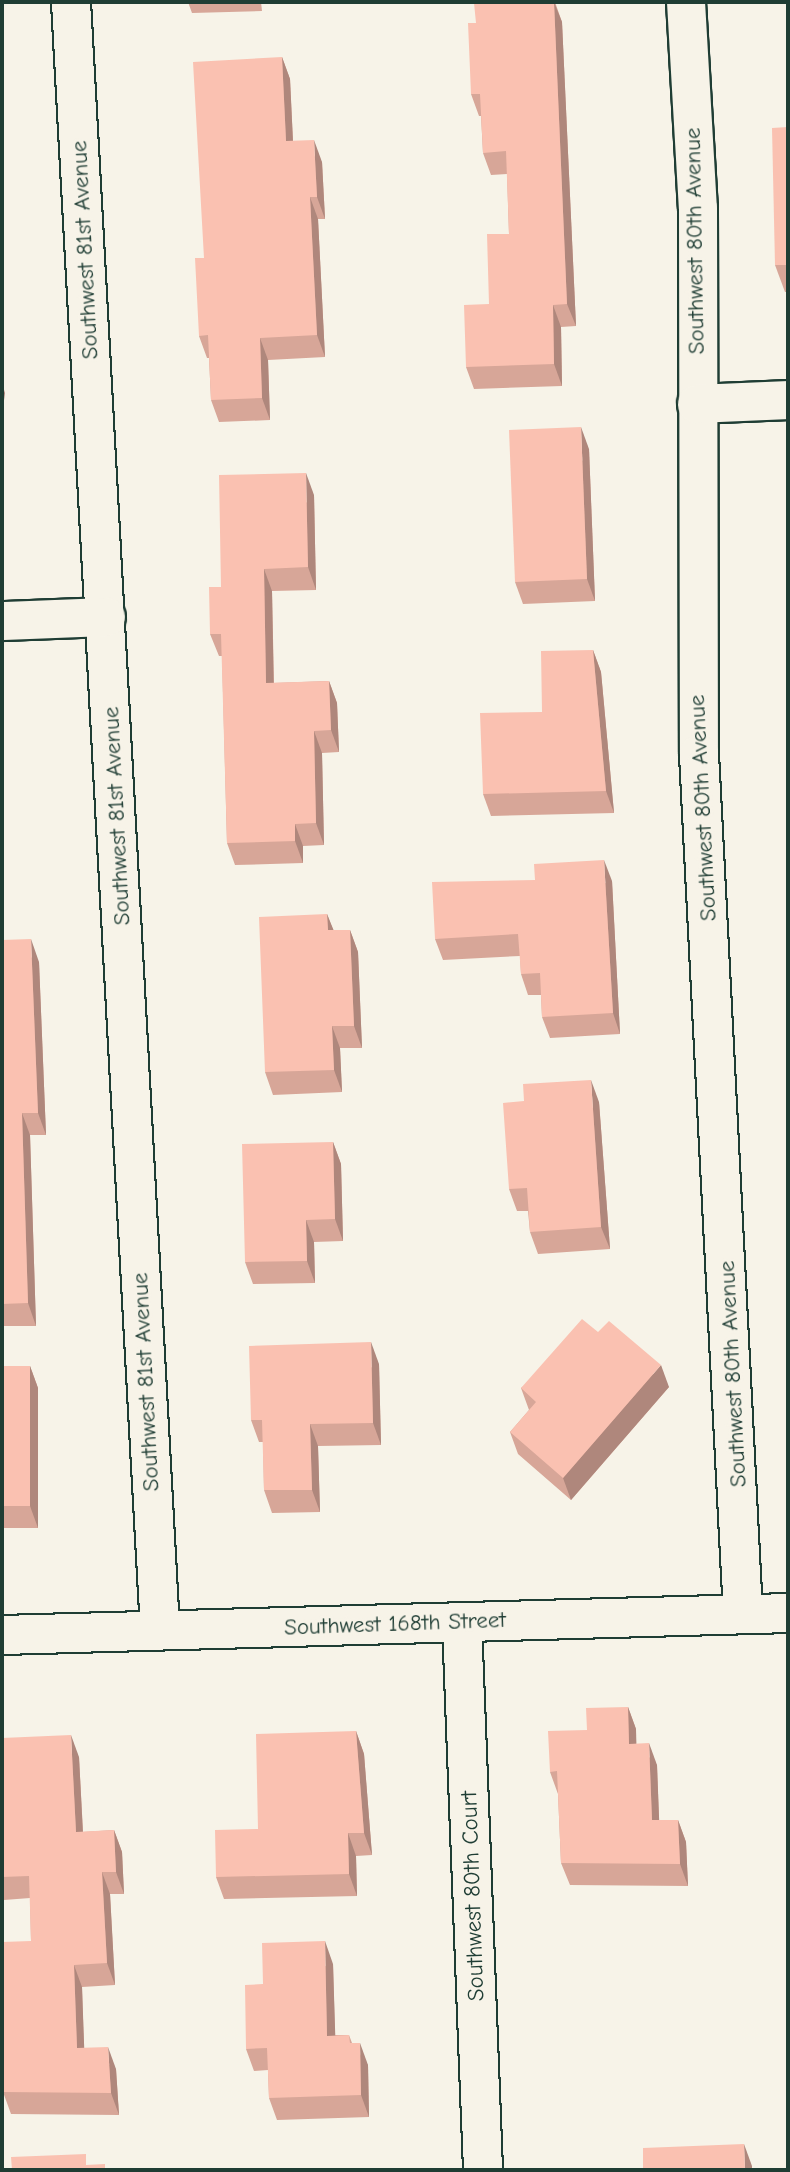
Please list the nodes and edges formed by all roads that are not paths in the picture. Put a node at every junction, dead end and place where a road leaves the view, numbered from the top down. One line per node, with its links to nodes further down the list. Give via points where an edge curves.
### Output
1 (71, 2): 5 (street, Southwest 81st Avenue)
2 (686, 2): 4 (street, Southwest 80th Avenue, via 698,208)
3 (788, 400): 4 (street)
4 (697, 404): 8 (street, Southwest 80th Avenue, via 699,754)
5 (106, 617): 6 (street); 10 (street, Southwest 81st Avenue)
6 (2, 621)
7 (788, 1613): 8 (street, Southwest 168th Street)
8 (743, 1614): 9 (street, Southwest 168th Street)
9 (462, 1623): 10 (street, Southwest 168th Street); 12 (street, Southwest 80th Court)
10 (160, 1630): 11 (street, Southwest 168th Street)
11 (2, 1635)
12 (483, 2170)

